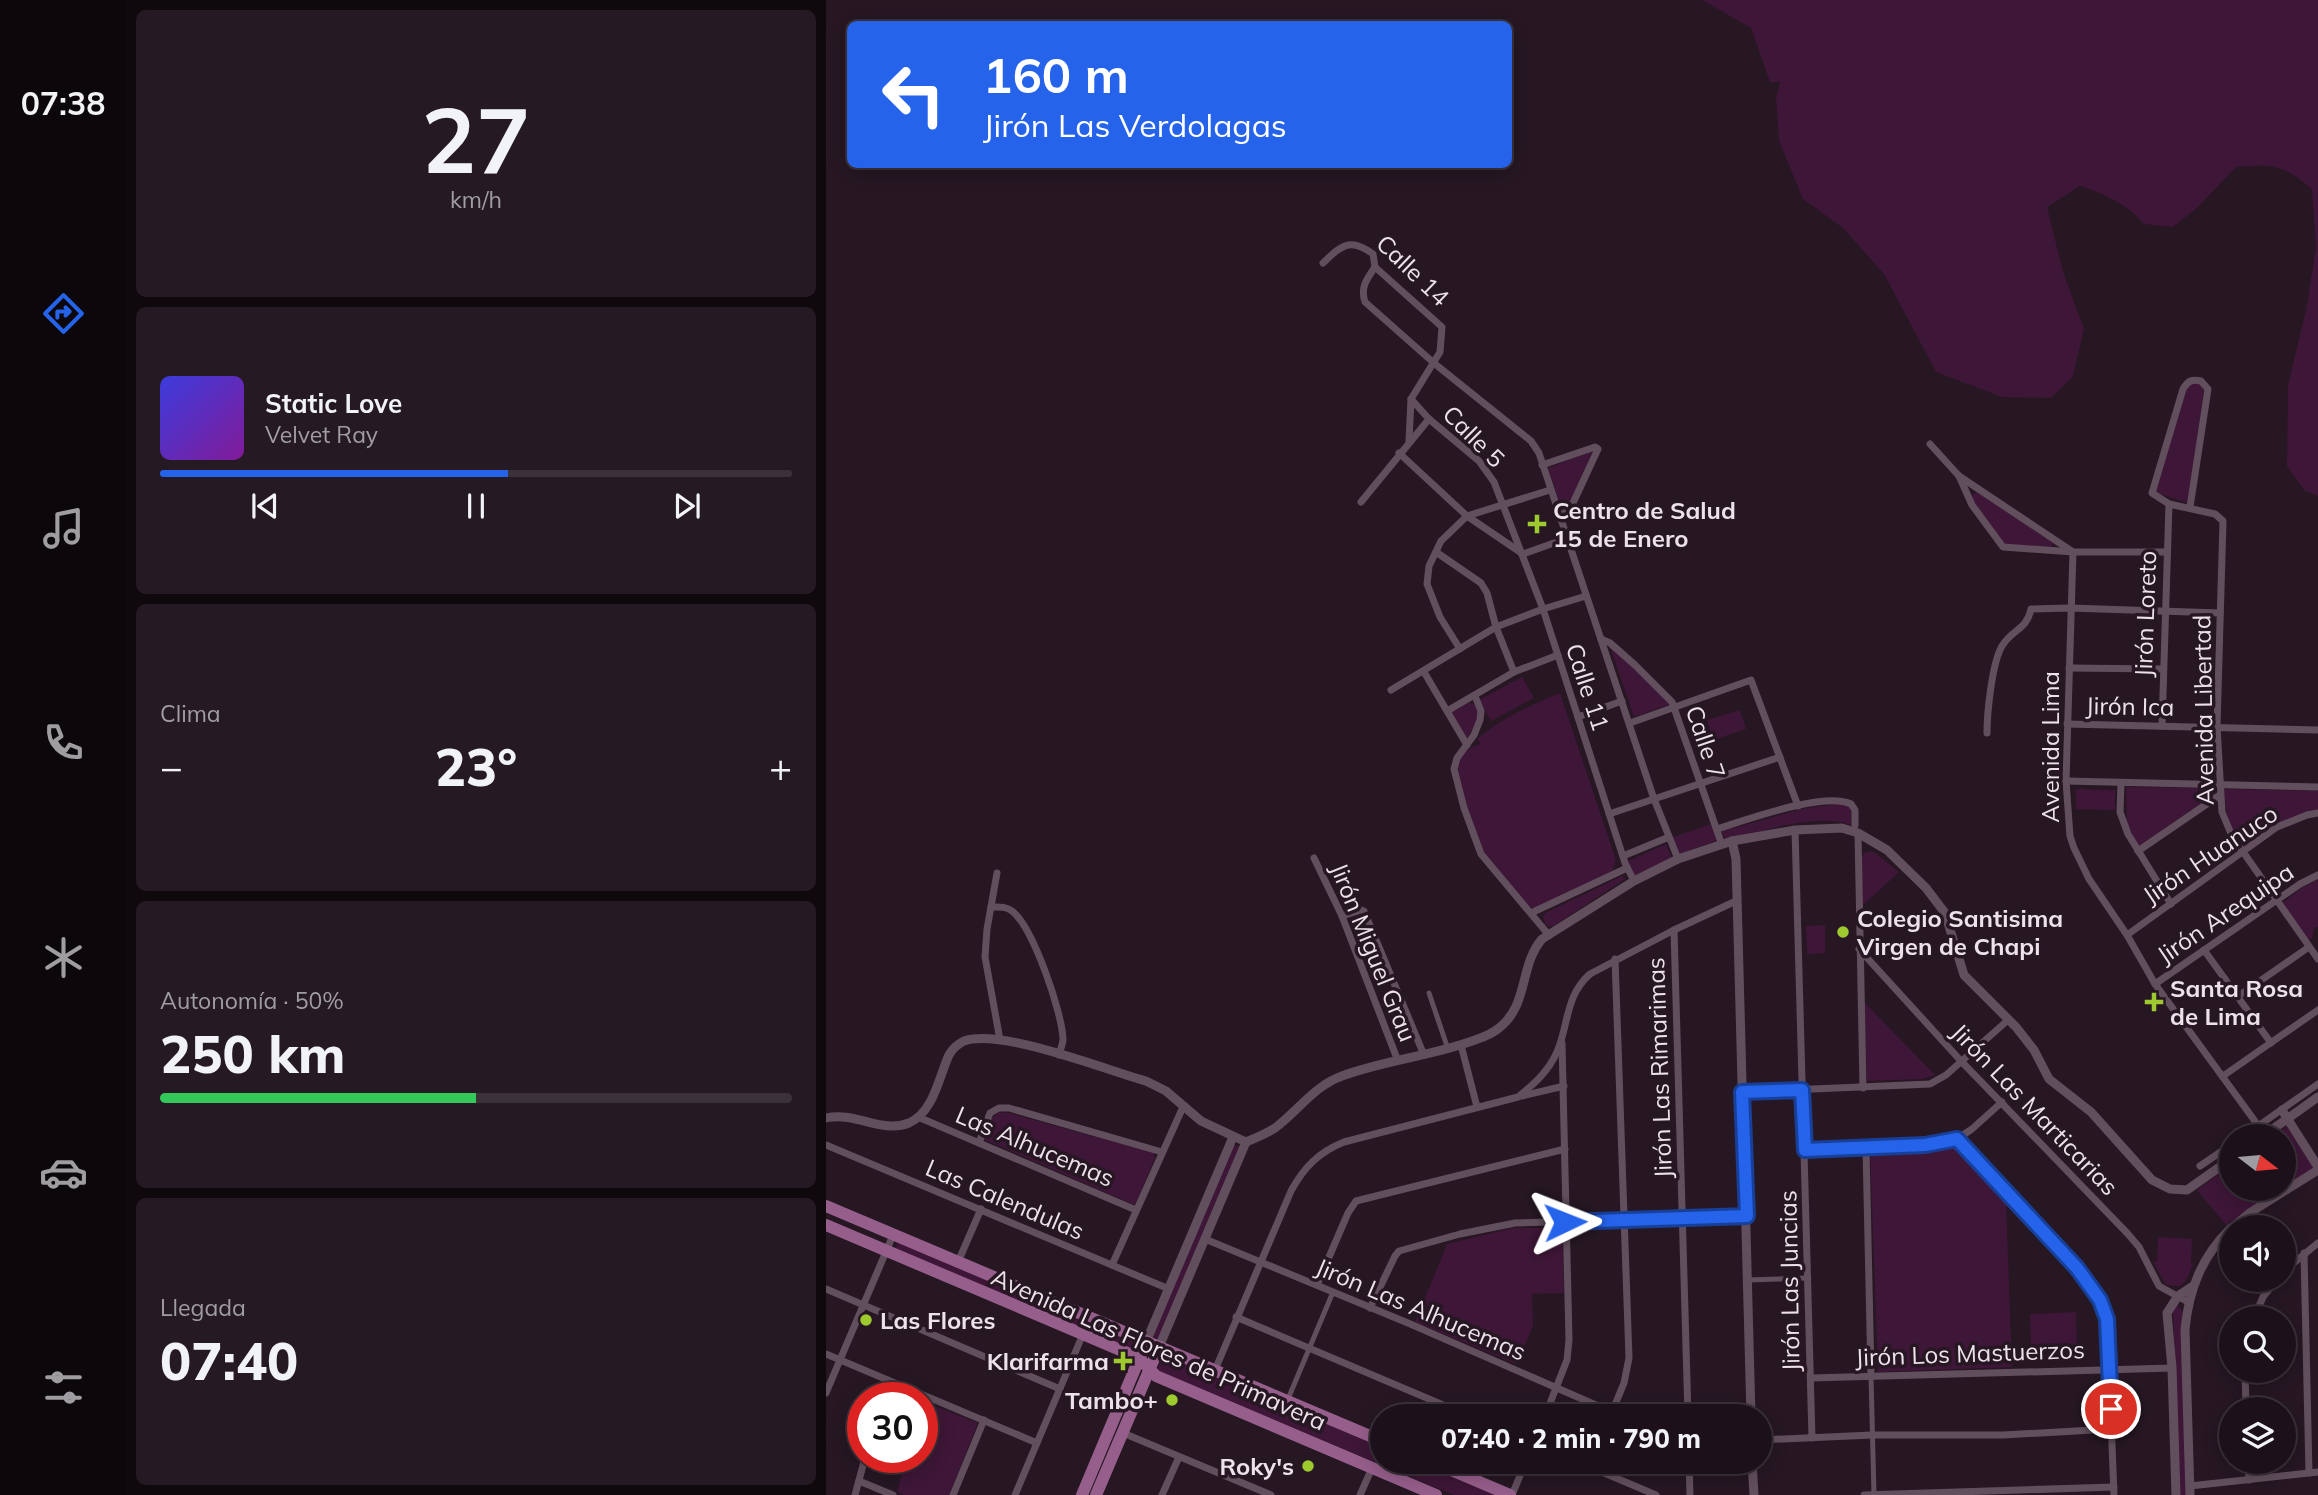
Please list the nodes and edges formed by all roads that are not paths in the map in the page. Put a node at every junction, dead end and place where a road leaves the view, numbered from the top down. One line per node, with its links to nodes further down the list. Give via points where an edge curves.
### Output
1 (1323, 263): 2 (street, Calle 14, via 1341,246 1355,244 1373,254)
2 (1375, 267): 3 (street, Calle 14, via 1442,327); 3 (street, via 1363,285 1365,302)
3 (1435, 364): 4 (street, Calle 14); 9 (street, via 1531,441)
4 (1411, 399): 5 (street, Calle 5); 6 (street)
5 (1429, 419): 6 (street); 14 (street, Calle 5, via 1490,473)
6 (1409, 441): 8 (street)
7 (1930, 444): 10 (street)
8 (1399, 453): 12 (street); 16 (street)
9 (1542, 464): 11 (street); 17 (street, via 1598,449 1573,503)
10 (1959, 476): 20 (street); 20 (street, via 1972,505 2003,547)
11 (1550, 490): 14 (street); 17 (street)
12 (1361, 502)
13 (2168, 504): 15 (street); 15 (street, via 2152,494 2183,389 2193,379 2208,389); 21 (street, Jirón Loreto)
14 (1503, 506): 16 (street); 22 (street, Calle 11)
15 (2190, 507): 27 (street, Avenida Libertad, via 2223,521)
16 (1467, 516): 19 (street); 22 (street)
17 (1560, 519): 18 (street)
18 (1565, 539): 22 (street); 23 (street)
19 (1436, 552): 28 (street, via 1481,583); 30 (street, via 1429,566 1428,592)
20 (2073, 552): 21 (street); 24 (street, Avenida Lima)
21 (2166, 552): 26 (street, Jirón Loreto)
22 (1523, 554): 25 (street, Calle 11)
23 (1586, 596): 25 (street); 29 (street)
24 (2070, 608): 26 (street); 32 (street, Avenida Lima); 47 (street, via 2031,609 2025,625 2000,648)
25 (1543, 609): 28 (street); 31 (street, Calle 11)
26 (2164, 611): 27 (street); 33 (street, Jirón Loreto)
27 (2220, 612): 45 (street, Avenida Libertad)
28 (1496, 627): 30 (street); 34 (street)
29 (1601, 639): 38 (street); 39 (street, Calle 7, via 1635,665)
30 (1460, 649): 35 (street)
31 (1558, 655): 34 (street); 41 (street, Calle 11)
32 (2068, 668): 33 (street); 43 (street, Avenida Lima)
33 (2162, 669): 44 (street, Jirón Loreto)
34 (1514, 671): 37 (street)
35 (1424, 672): 36 (street); 40 (street)
36 (1391, 690)
37 (1475, 696): 40 (street); 48 (street, via 1480,720)
38 (1622, 701): 41 (street); 42 (street)
39 (1674, 708): 42 (street); 49 (street, via 1751,680); 51 (street, Calle 7)
40 (1447, 711): 48 (street)
41 (1578, 717): 59 (street, Calle 11)
42 (1630, 723): 56 (street)
43 (2067, 724): 44 (street, Jirón Ica); 50 (street, Avenida Lima)
44 (2162, 726): 45 (street, Jirón Ica)
45 (2217, 726): 46 (street, Jirón Ica); 53 (street, Avenida Libertad)
46 (2318, 730)
47 (1987, 733)
48 (1467, 745): 78 (street, via 1454,769 1474,837 1481,854)
49 (1780, 757): 51 (street); 57 (street)
50 (2066, 781): 52 (street); 82 (street, Avenida Lima, via 2070,836 2078,859)
51 (1699, 783): 56 (street); 60 (street, Calle 7)
52 (2121, 783): 53 (street); 65 (street, via 2120,812)
53 (2220, 785): 54 (street); 55 (street, Avenida Libertad)
54 (2318, 787)
55 (2220, 795): 65 (street); 66 (street, Avenida Libertad, via 2226,823)
56 (1654, 799): 59 (street); 63 (street)
57 (1798, 806): 60 (street); 61 (street, via 1846,801 1854,808)
58 (2318, 813): 66 (street, Jirón Huanuco, via 2277,828)
59 (1609, 814): 67 (street, Calle 11)
60 (1717, 829): 64 (street, Calle 7)
61 (1856, 829): 62 (street); 84 (street); 92 (street, via 1887,850 1927,888 1945,913 1964,975)
62 (1795, 830): 64 (street); 106 (street, Jirón Las Juncias)
63 (1669, 838): 67 (street); 69 (street)
64 (1727, 843): 69 (street); 75 (street, via 1736,859)
65 (2138, 851): 76 (street)
66 (2242, 851): 74 (street, Avenida Libertad); 76 (street, Jirón Huanuco)
67 (1623, 856): 70 (street, Calle 11)
68 (1314, 858): 79 (street, Jirón Miguel Grau)
69 (1678, 859): 73 (street)
70 (1627, 868): 73 (street, Calle 11); 78 (street)
71 (997, 873): 77 (street)
72 (2318, 875): 74 (street, Jirón Arequipa)
73 (1634, 881): 81 (street)
74 (2277, 900): 83 (street, Avenida Libertad); 85 (street, Jirón Arequipa)
75 (1736, 901): 80 (street); 107 (street)
76 (2171, 904): 82 (street, Jirón Huanuco)
77 (991, 907): 94 (street, via 985,957); 98 (street, via 1003,906 1018,916 1041,958 1063,1040)
78 (1531, 913): 81 (street)
79 (1342, 916): 99 (street, via 1364,911); 100 (street, Jirón Miguel Grau)
80 (1674, 930): 86 (street); 138 (street, Jirón Las Rimarimas)
81 (1548, 934): 96 (street, via 1533,952 1515,1011 1492,1033)
82 (2127, 935): 88 (street, Avenida Lima)
83 (2309, 947): 87 (street, Avenida Libertad); 90 (street)
84 (1859, 949): 101 (street, Jirón Las Marticarias); 105 (street)
85 (2204, 950): 88 (street, Jirón Arequipa); 90 (street)
86 (1615, 959): 93 (street, via 1580,982 1567,1010); 139 (street)
87 (2318, 959)
88 (2155, 984): 102 (street, Avenida Lima)
89 (1429, 993): 97 (street)
90 (2237, 997): 95 (street)
91 (2318, 1010): 95 (street)
92 (2008, 1020): 101 (street); 131 (street, via 2026,1038 2049,1079 2091,1112 2159,1186 2187,1189)
93 (1562, 1039): 104 (street); 108 (street, via 1547,1070)
94 (1000, 1040): 98 (street); 114 (street, via 974,1039 953,1048 933,1096)
95 (2271, 1044): 102 (street)
96 (1461, 1045): 97 (street); 112 (street)
97 (1448, 1049): 99 (street)
98 (1059, 1055): 111 (street, via 1146,1081)
99 (1424, 1055): 100 (street)
100 (1398, 1061): 122 (street, via 1331,1081 1272,1130)
101 (1961, 1061): 105 (street, via 1930,1084); 110 (street, Jirón Las Marticarias)
102 (2223, 1076): 117 (street, Avenida Lima)
103 (2318, 1084): 113 (street)
104 (1564, 1086): 108 (street); 126 (street)
105 (1864, 1088): 106 (street)
106 (1802, 1090): 107 (street); 127 (street, Jirón Las Juncias)
107 (1742, 1092): 137 (street)
108 (1518, 1097): 112 (street)
109 (2318, 1097): 116 (street)
110 (2002, 1102): 121 (street); 159 (street, Jirón Las Marticarias, via 2128,1234 2159,1286)
111 (1183, 1107): 120 (street); 128 (street)
112 (1477, 1107): 150 (street, via 1325,1150 1299,1176)
113 (2282, 1110): 116 (street); 118 (street)
114 (918, 1117): 115 (street, via 887,1127 855,1117); 123 (street, Las Alhucemas)
115 (826, 1118)
116 (2288, 1119): 119 (street); 132 (street)
117 (2256, 1124)
118 (2269, 1124)
119 (2278, 1124)
120 (1233, 1137): 122 (street); 157 (street)
121 (1957, 1139): 125 (street); 170 (street, via 2091,1286 2107,1319)
122 (1246, 1142): 143 (street)
123 (979, 1143): 128 (street, via 990,1113 1009,1108); 135 (street, Las Alhucemas)
124 (826, 1145): 134 (street, Las Calendulas)
125 (1866, 1148): 127 (street); 174 (street)
126 (1565, 1149): 140 (street); 154 (street, via 1356,1202)
127 (1805, 1150): 152 (street, Jirón Las Juncias)
128 (1161, 1152): 135 (street)
129 (2219, 1153): 130 (street)
130 (2200, 1166)
131 (2219, 1167)
132 (2318, 1168): 136 (street)
133 (826, 1206): 142 (main road, Avenida Las Flores de Primavera)
134 (981, 1209): 149 (street); 151 (street, Las Calendulas)
135 (1136, 1210): 151 (street)
136 (2246, 1215)
137 (1747, 1216): 138 (street); 153 (street)
138 (1684, 1217): 139 (street); 185 (street, Jirón Las Rimarimas)
139 (1623, 1220): 140 (street); 184 (street, via 1629,1358)
140 (1565, 1222): 162 (street, via 1516,1223 1399,1251); 177 (street, via 1569,1340)
141 (826, 1225): 146 (main road, Avenida Las Flores de Primavera)
142 (893, 1235): 146 (street); 149 (main road, Avenida Las Flores de Primavera)
143 (1205, 1239): 150 (street, Jirón Las Alhucemas); 165 (street)
144 (2219, 1242): 155 (street)
145 (2318, 1243): 147 (street)
146 (886, 1251): 161 (street); 164 (main road, Avenida Las Flores de Primavera)
147 (2304, 1252): 148 (street); 200 (street)
148 (2296, 1260)
149 (958, 1262): 165 (main road, Avenida Las Flores de Primavera)
150 (1259, 1262): 154 (street, Jirón Las Alhucemas); 163 (street)
151 (1112, 1265): 157 (street, Las Calendulas)
152 (1809, 1278): 153 (street); 175 (street, Jirón Las Juncias)
153 (1747, 1280): 186 (street)
154 (1317, 1285): 158 (street, Jirón Las Alhucemas)
155 (2193, 1286): 159 (street); 160 (street)
156 (826, 1289): 161 (street)
157 (1169, 1289): 165 (street)
158 (1333, 1292): 162 (street, Jirón Las Alhucemas); 166 (street)
159 (2178, 1296): 160 (street, Jirón Las Marticarias); 171 (street, via 2167,1313)
160 (2188, 1302): 210 (street)
161 (863, 1305): 169 (street); 178 (street)
162 (1370, 1308): 177 (street, Jirón Las Alhucemas)
163 (1236, 1317): 166 (street); 173 (street)
164 (1083, 1334): 168 (main road, Avenida Las Flores de Primavera); 178 (street)
165 (1152, 1345): 168 (main road); 172 (main road); 173 (main road, Avenida Las Flores de Primavera)
166 (1310, 1348): 180 (street); 181 (street)
167 (826, 1354): 169 (street)
168 (1139, 1358): 172 (main road, Avenida Las Flores de Primavera); 217 (main road)
169 (839, 1360): 176 (street); 179 (street)
170 (2109, 1368): 171 (street, Jirón Los Mastuerzos); 174 (street, Jirón Los Mastuerzos); 188 (street)
171 (2172, 1368): 228 (street)
172 (1149, 1369): 189 (main road); 196 (main road, Avenida Las Flores de Primavera, via 1156,1376)
173 (1215, 1370): 180 (main road, Avenida Las Flores de Primavera)
174 (1871, 1376): 175 (street, Jirón Los Mastuerzos); 190 (street)
175 (1811, 1378): 192 (street, Jirón Las Juncias)
176 (888, 1380): 187 (street)
177 (1557, 1387): 182 (street); 183 (street, Jirón Las Alhucemas)
178 (1060, 1389): 194 (street)
179 (826, 1393)
180 (1287, 1401): 191 (main road, Avenida Las Flores de Primavera)
181 (1441, 1404)
182 (1550, 1404)
183 (1594, 1404)
184 (1615, 1404)
185 (1688, 1404)
186 (1751, 1404)
187 (984, 1420): 194 (street); 215 (street)
188 (2111, 1429): 190 (street); 211 (street)
189 (1123, 1433): 195 (street); 218 (main road)
190 (1872, 1435): 192 (street); 227 (street)
191 (1370, 1436)
192 (1812, 1438): 193 (street)
193 (1772, 1440)
194 (1037, 1443): 216 (street)
195 (1179, 1457): 219 (street); 220 (street)
196 (1370, 1467)
197 (1370, 1472): 221 (street)
198 (2318, 1472): 200 (street)
199 (861, 1473): 209 (street)
200 (2309, 1473): 208 (street)
201 (1385, 1474): 212 (main road, Avenida Las Flores de Primavera)
202 (1461, 1474): 222 (main road)
203 (1520, 1474): 222 (street)
204 (1607, 1474): 223 (street)
205 (1689, 1474): 224 (street)
206 (1753, 1474): 225 (street)
207 (2249, 1474): 208 (street)
208 (2249, 1480): 210 (street)
209 (859, 1481): 213 (street); 214 (street)
210 (2190, 1490)
211 (2114, 1491): 227 (street)
212 (1429, 1494)
213 (855, 1495)
214 (893, 1495)
215 (953, 1495)
216 (1015, 1495)
217 (1082, 1495)
218 (1096, 1495)
219 (1162, 1495)
220 (1271, 1495)
221 (1360, 1495)
222 (1511, 1495)
223 (1656, 1495)
224 (1690, 1495)
225 (1754, 1495)
226 (1864, 1495): 227 (street)
227 (1874, 1495)
228 (2176, 1495)

